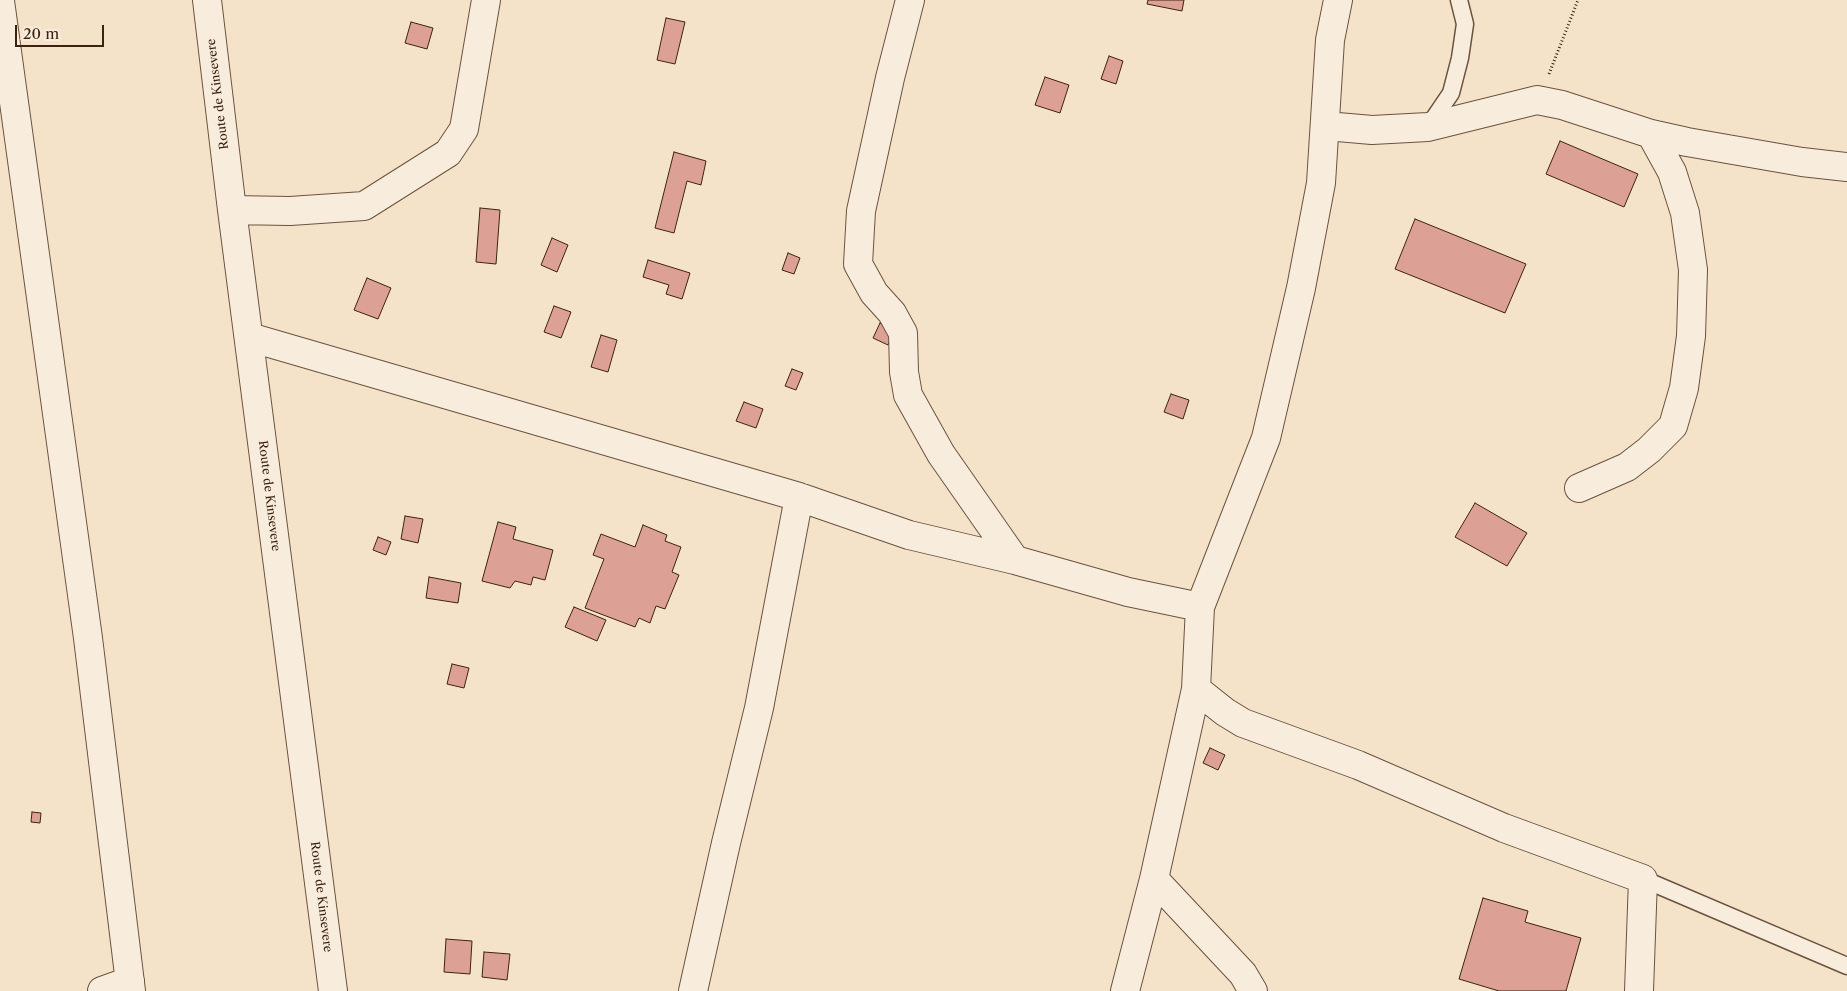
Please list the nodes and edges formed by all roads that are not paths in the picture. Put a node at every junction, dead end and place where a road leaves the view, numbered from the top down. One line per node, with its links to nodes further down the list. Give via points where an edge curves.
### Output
1 (207, 0): 11 (street, Route de Kinsevere)
2 (486, 0): 11 (street, via 464,128 448,153 364,206 290,211)
3 (910, 0): 15 (street, via 861,211 858,264 874,293 904,333 904,372 908,395 941,454)
4 (1338, 0): 7 (street, via 1330,40)
5 (1459, 0): 8 (lane, via 1465,24 1460,58 1451,93)
6 (0, 1): 21 (street, via 88,638)
7 (1326, 126): 8 (street, via 1372,130); 16 (street, via 1321,183 1303,279 1266,438)
8 (1428, 127): 9 (street, via 1537,100)
9 (1651, 134): 10 (street, via 1802,162); 13 (street, via 1672,172 1682,204 1693,270 1691,336 1684,388 1673,426 1649,450 1627,467)
10 (1847, 167)
11 (232, 210): 12 (street, Route de Kinsevere)
12 (249, 337): 14 (street); 23 (street, Route de Kinsevere)
13 (1579, 488)
14 (799, 497): 15 (street, via 909,535); 24 (street, via 759,708)
15 (1015, 560): 16 (street, via 1128,592)
16 (1200, 607): 17 (street)
17 (1196, 689): 18 (street); 19 (street, via 1243,723 1358,765 1504,828)
18 (1154, 879): 25 (street); 26 (street, via 1243,974)
19 (1643, 879): 20 (lane); 27 (street)
20 (1847, 966)
21 (130, 986): 22 (street)
22 (102, 991)
23 (333, 991)
24 (693, 991)
25 (1125, 991)
26 (1252, 991)
27 (1639, 991)

